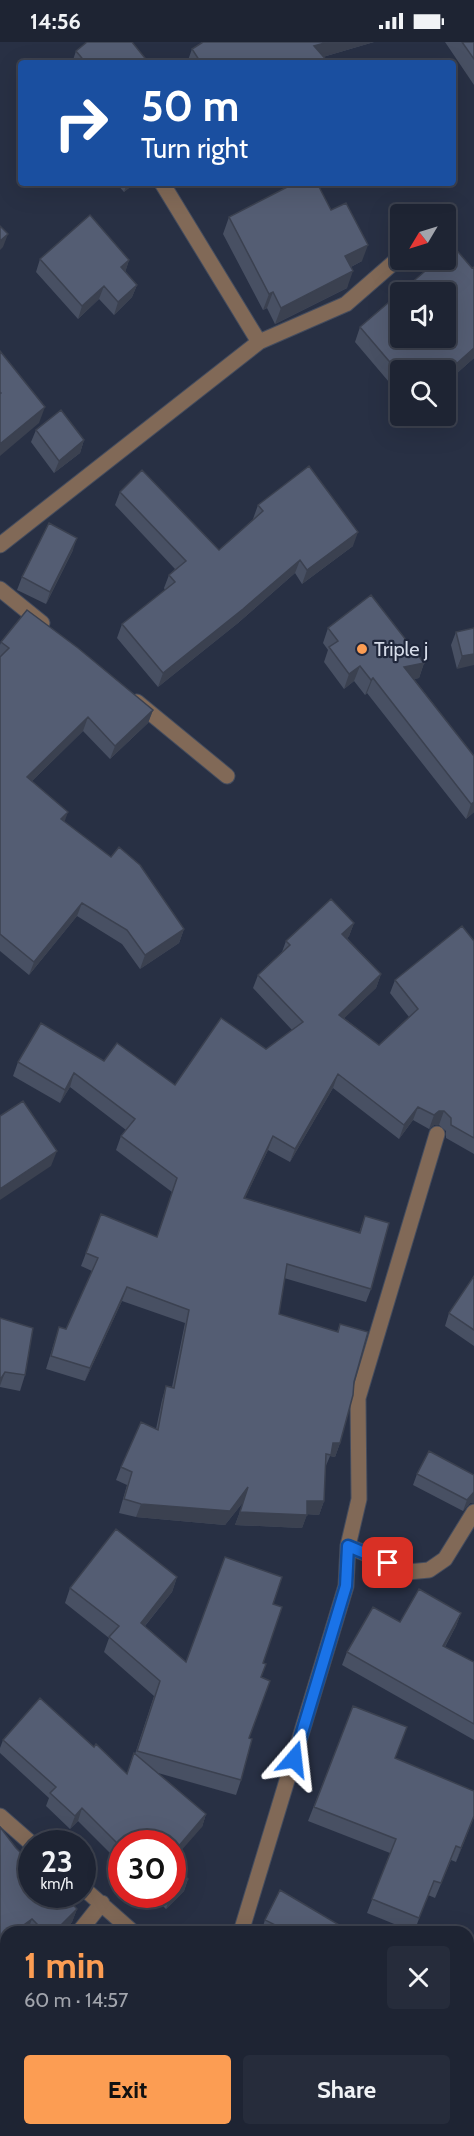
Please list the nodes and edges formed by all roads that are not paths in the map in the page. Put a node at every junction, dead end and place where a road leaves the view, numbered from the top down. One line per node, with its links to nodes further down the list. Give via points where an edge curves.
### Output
1 (164, 186): 3 (street)
2 (390, 266): 3 (street, via 346,304)
3 (259, 342): 4 (street)
4 (0, 545)
5 (0, 589): 6 (street)
6 (55, 634)
7 (127, 694): 8 (street)
8 (227, 776)
9 (437, 1134): 11 (street, via 358,1398 359,1499)
10 (474, 1512): 11 (street, via 445,1559 429,1570 408,1572)
11 (348, 1546): 18 (street, via 346,1586)
12 (0, 1816): 13 (street)
13 (18, 1832)
14 (96, 1898): 15 (street)
15 (102, 1903): 16 (street); 17 (street)
16 (83, 1926)
17 (127, 1926)
18 (243, 1926)

